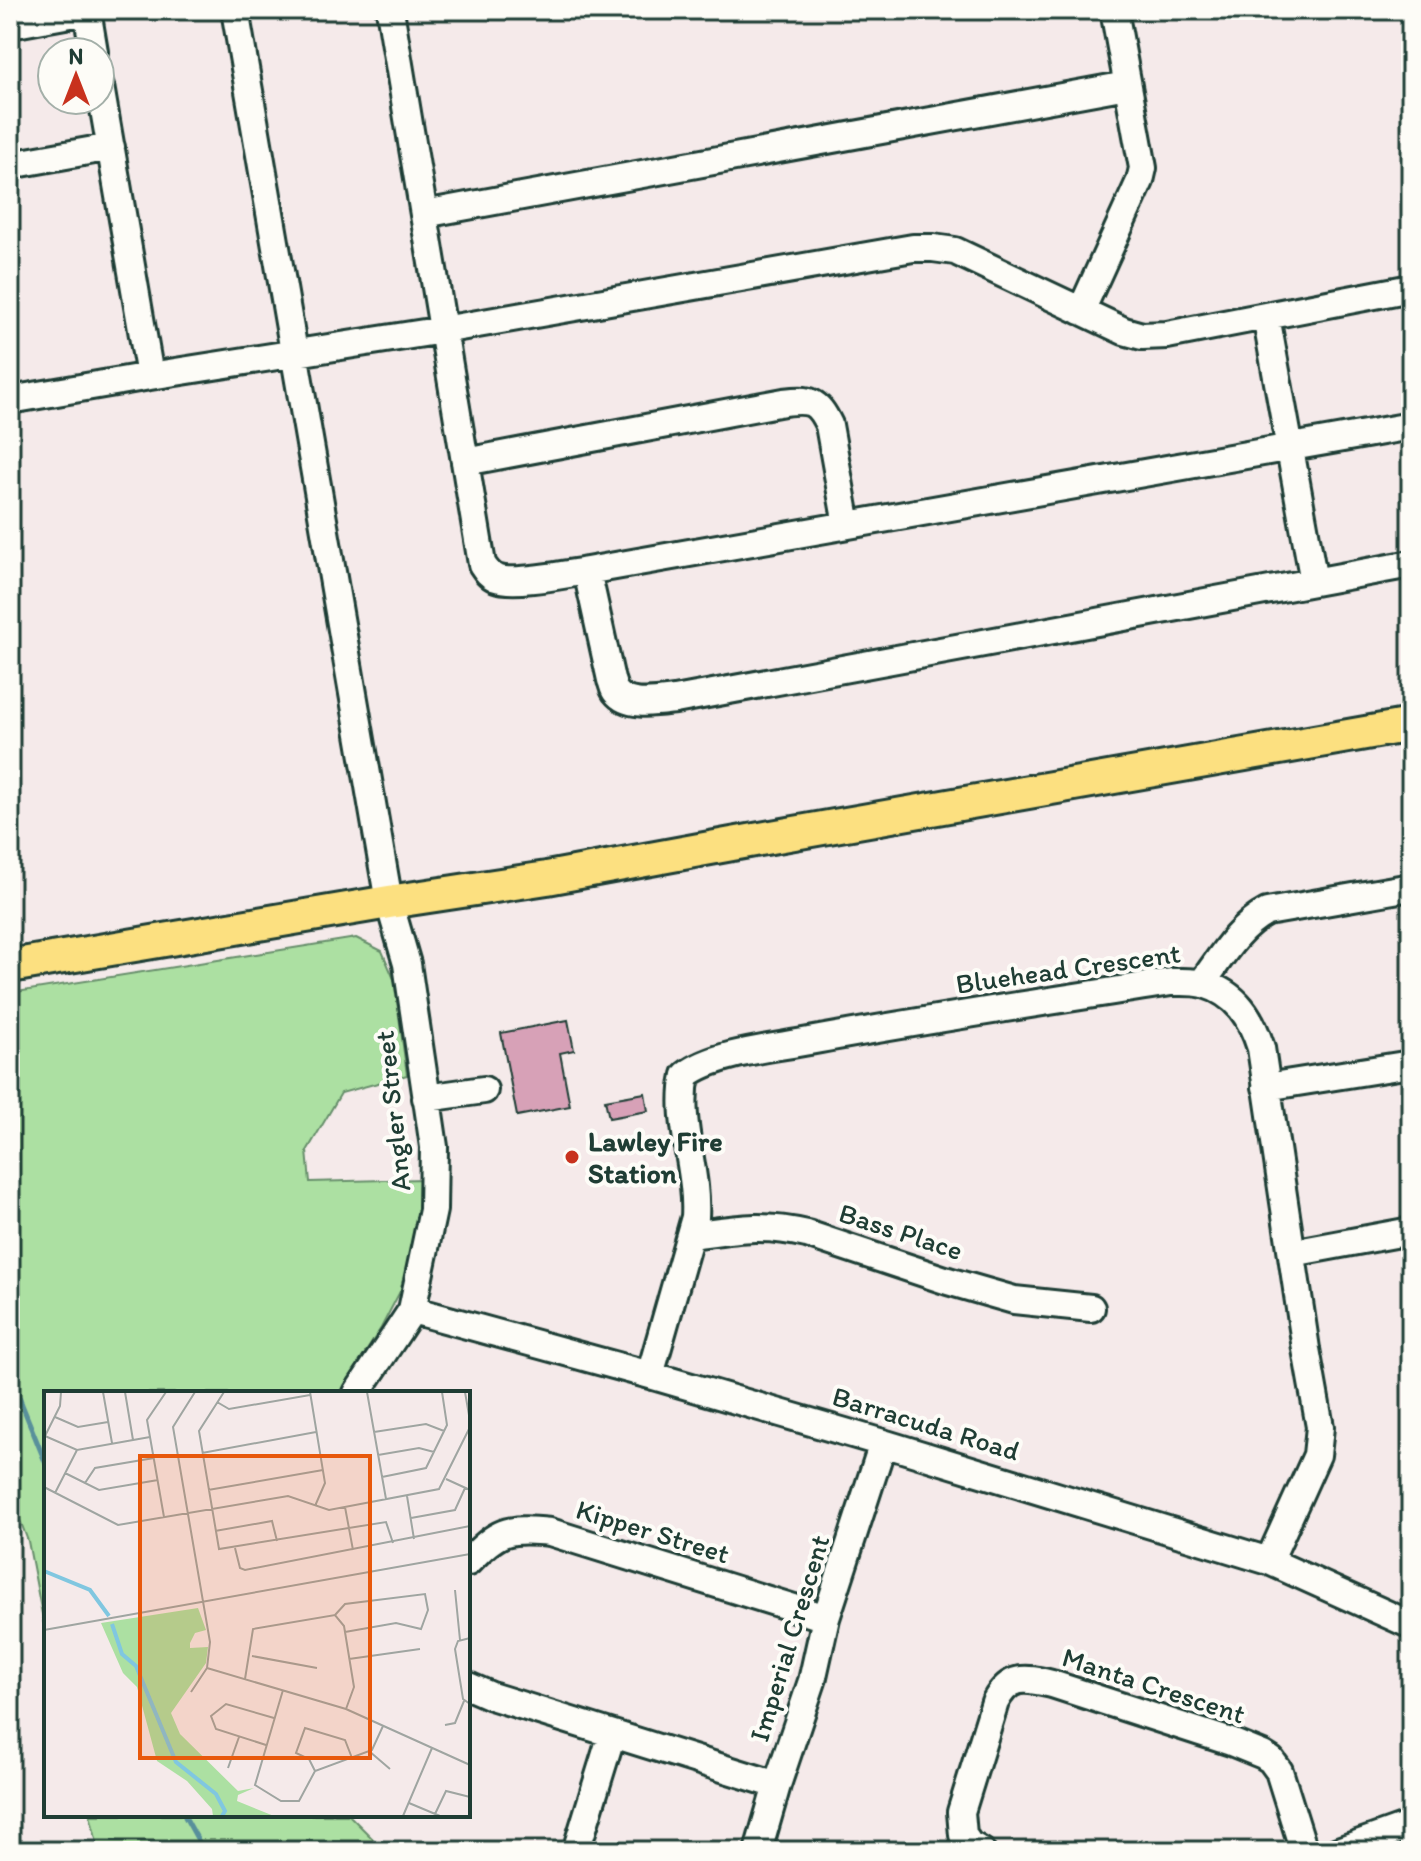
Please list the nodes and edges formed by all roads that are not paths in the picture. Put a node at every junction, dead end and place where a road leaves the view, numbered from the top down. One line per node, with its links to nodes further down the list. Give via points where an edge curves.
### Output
1 (235, 10): 16 (street, Angler Street)
2 (390, 10): 11 (street)
3 (1114, 10): 7 (street)
4 (87, 11): 5 (street); 6 (street)
5 (10, 25)
6 (91, 36)
7 (1127, 85): 11 (street); 13 (street, via 1143,168)
8 (105, 116): 9 (street)
9 (111, 147): 10 (street); 17 (street)
10 (10, 165)
11 (424, 214): 15 (street)
12 (1411, 288): 14 (street)
13 (1081, 311): 14 (street, via 1142,336); 15 (street, via 955,251 913,248)
14 (1266, 316): 20 (street)
15 (443, 330): 16 (street); 21 (street)
16 (295, 352): 17 (street); 28 (street, Angler Street)
17 (150, 376): 18 (street)
18 (10, 400)
19 (1411, 426): 20 (street)
20 (1290, 447): 22 (street); 25 (street)
21 (465, 462): 22 (street, via 784,402 814,402 829,425); 24 (street, via 482,564 490,575 513,580)
22 (847, 525): 24 (street)
23 (1411, 564): 25 (street)
24 (587, 571): 25 (street, via 616,693 643,703)
25 (1314, 582)
26 (1411, 725): 28 (main road)
27 (1411, 887): 30 (street, via 1267,912 1237,936)
28 (389, 902): 29 (main road); 34 (street, Angler Street, via 407,964)
29 (10, 966)
30 (1202, 983): 32 (street, Bluehead Crescent, via 1225,994 1254,1026); 36 (street, Bluehead Crescent, via 1171,982 902,1024 697,1066 686,1075 682,1093 696,1196)
31 (1411, 1064): 32 (street)
32 (1266, 1087): 37 (street, Bluehead Crescent)
33 (484, 1090): 34 (street)
34 (426, 1098): 39 (street, Angler Street, via 434,1147 433,1210)
35 (1411, 1231): 37 (street)
36 (691, 1235): 38 (street, Bass Place, via 754,1227 786,1229 1014,1300); 40 (street, Bluehead Crescent)
37 (1292, 1253): 44 (street, Bluehead Crescent, via 1320,1427 1317,1455)
38 (1091, 1308)
39 (412, 1310): 40 (street, Barracuda Road); 41 (street, Angler Street)
40 (650, 1375): 42 (street, Barracuda Road)
41 (358, 1391)
42 (883, 1443): 44 (street, Barracuda Road); 45 (street, Imperial Crescent)
43 (470, 1560): 45 (street, Kipper Street, via 500,1534 550,1532)
44 (1269, 1561): 46 (street, Barracuda Road)
45 (826, 1618): 49 (street, Imperial Crescent, via 812,1681)
46 (1411, 1625)
47 (470, 1687): 48 (street)
48 (612, 1734): 49 (street); 51 (street)
49 (777, 1785): 52 (street, Imperial Crescent)
50 (1411, 1825): 55 (street)
51 (576, 1851)
52 (758, 1851)
53 (981, 1851): 54 (street, Manta Crescent, via 963,1835 961,1812 995,1702 1009,1684 1026,1680 1052,1684 1263,1755 1279,1771)
54 (1304, 1851)
55 (1338, 1851)

